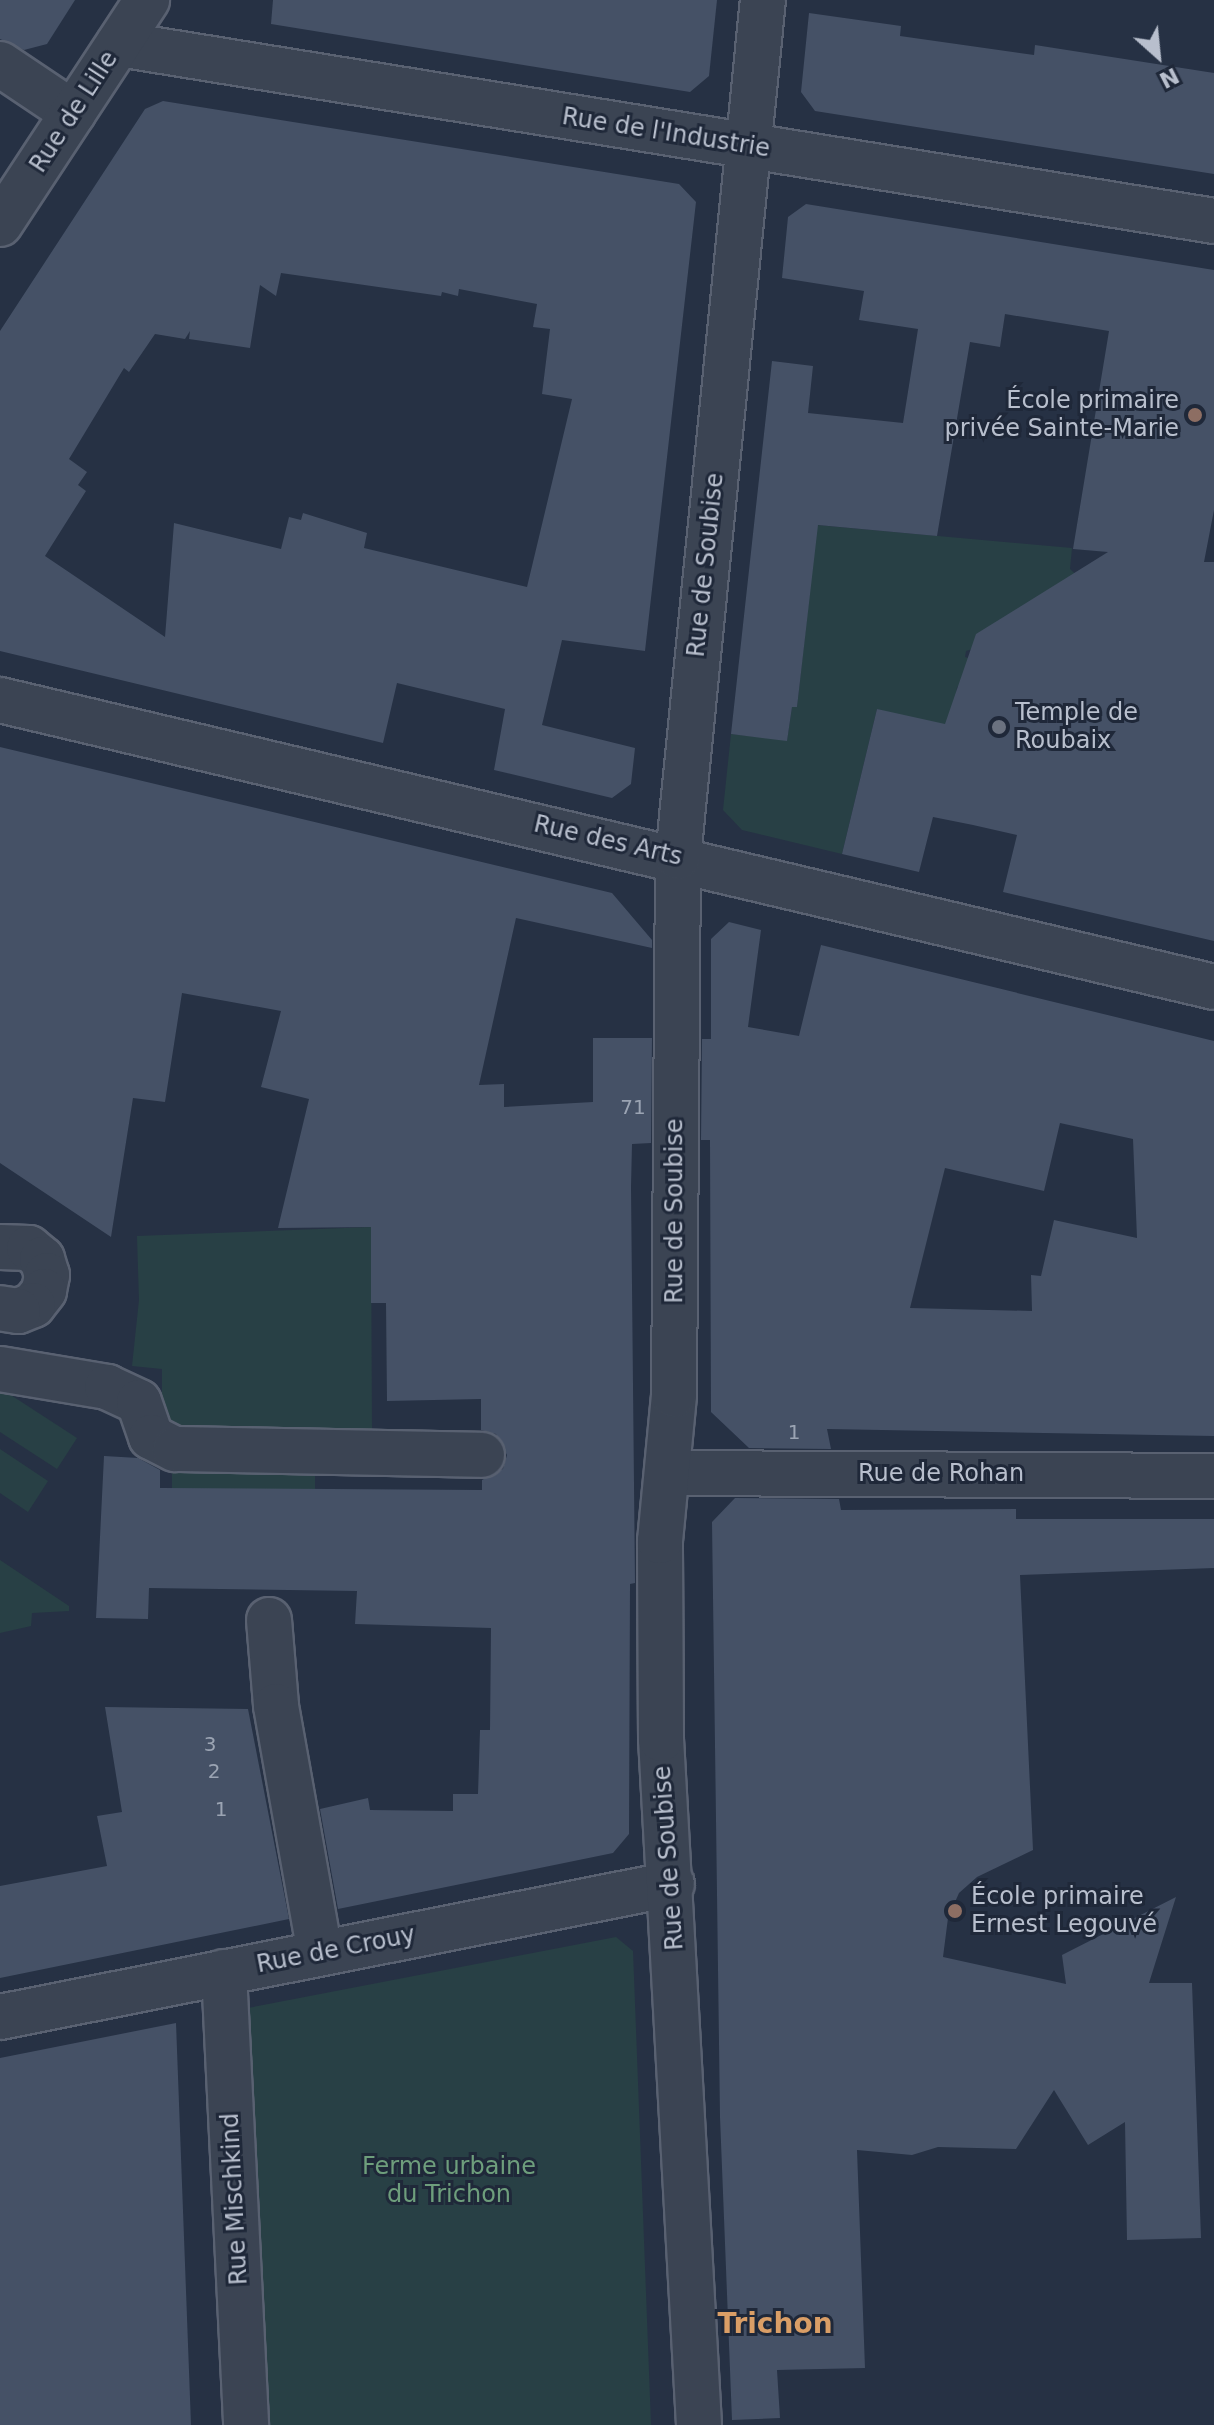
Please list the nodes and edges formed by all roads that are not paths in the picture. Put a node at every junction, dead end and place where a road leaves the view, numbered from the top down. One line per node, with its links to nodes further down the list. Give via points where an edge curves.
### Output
1 (147, 0): 3 (street, Rue de Lille)
2 (763, 0): 6 (street, Rue de Soubise)
3 (119, 44): 5 (street, Rue de Lille); 6 (street, Rue de l'Industrie)
4 (0, 64): 5 (street)
5 (73, 113): 8 (street, Rue de Lille)
6 (747, 146): 7 (street, Rue de l'Industrie); 10 (street, Rue de Soubise)
7 (1214, 221)
8 (0, 224)
9 (0, 700): 10 (street, Rue des Arts)
10 (678, 857): 11 (street, Rue des Arts); 16 (street, Rue de Soubise, via 674,1395)
11 (1214, 987)
12 (0, 1247): 13 (street, via 29,1248 42,1259 47,1275 44,1291 33,1305 18,1311)
13 (0, 1308)
14 (0, 1369): 15 (street, via 107,1387 139,1402 151,1437 175,1449)
15 (482, 1455)
16 (668, 1473): 17 (street, Rue de Rohan); 19 (street, Rue de Soubise, via 660,1541 661,1724)
17 (1214, 1476)
18 (269, 1620): 20 (street, via 276,1706)
19 (672, 1884): 20 (street, Rue de Crouy); 24 (street, Rue de Soubise)
20 (320, 1953): 21 (street, Rue de Crouy)
21 (224, 1972): 22 (street, Rue de Crouy); 23 (street, Rue Mischkind)
22 (0, 2017)
23 (246, 2425)
24 (699, 2425)

